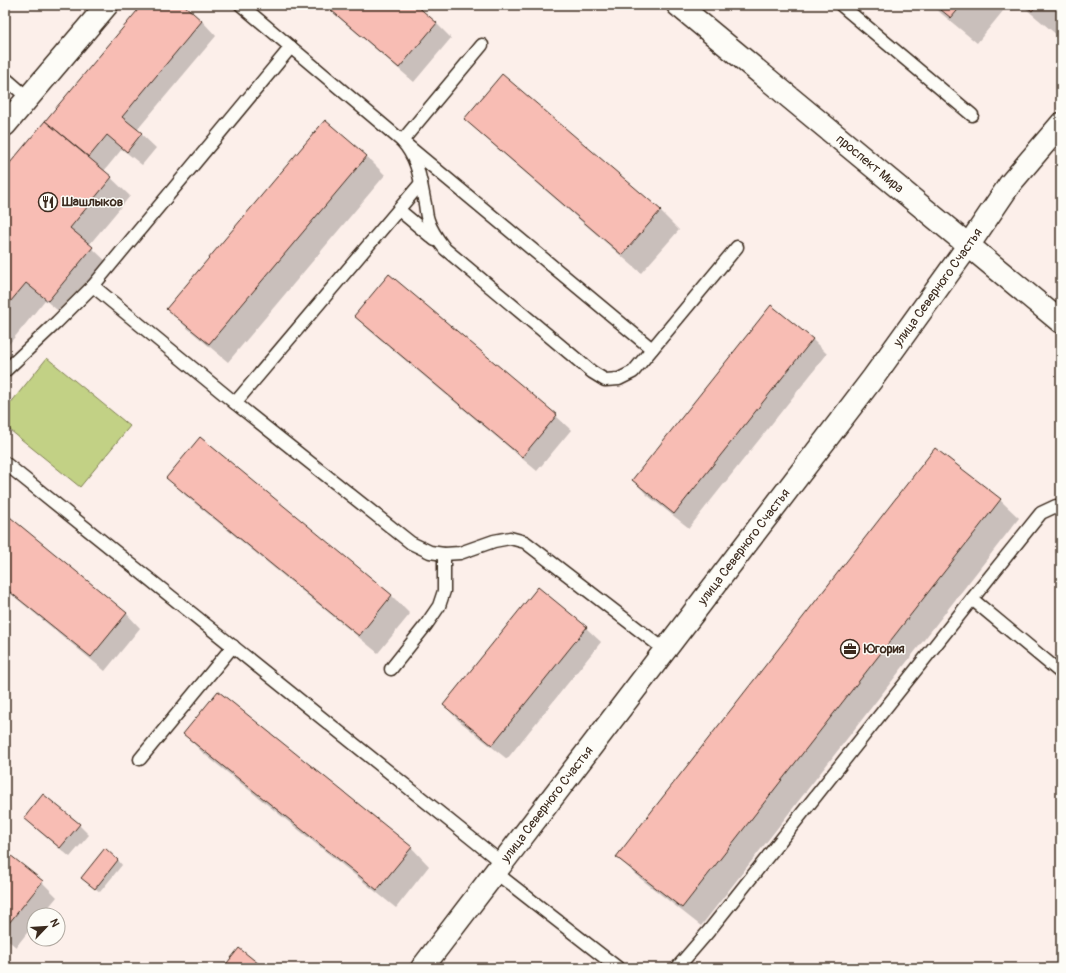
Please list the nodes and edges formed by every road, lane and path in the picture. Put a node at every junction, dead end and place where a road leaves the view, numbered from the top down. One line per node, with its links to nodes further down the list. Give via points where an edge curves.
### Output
1 (107, 5): 8 (street)
2 (241, 5): 6 (lane)
3 (678, 5): 15 (street, проспект Мира)
4 (841, 5): 9 (lane)
5 (482, 46): 12 (lane)
6 (291, 47): 12 (lane); 18 (lane)
7 (5, 78): 8 (lane)
8 (28, 98): 11 (street)
9 (972, 115)
10 (1061, 124): 15 (street, улица Северного Счастья, via 1010,184)
11 (5, 125)
12 (402, 141): 13 (lane, via 414,159); 20 (lane)
13 (421, 184): 14 (lane); 17 (lane, via 428,220 435,236)
14 (399, 210): 17 (lane); 22 (lane)
15 (968, 246): 19 (street, проспект Мира); 28 (street, улица Северного Счастья, via 873,378)
16 (737, 247): 20 (lane)
17 (445, 249): 20 (lane, via 592,372 605,380 619,379 633,372)
18 (93, 286): 21 (lane); 22 (lane)
19 (1061, 322)
20 (652, 349)
21 (5, 371)
22 (235, 403): 25 (lane, via 410,543 430,552)
23 (5, 463): 27 (lane)
24 (1061, 506): 26 (lane, via 1041,513)
25 (444, 554): 28 (lane, via 460,553 510,538 525,542); 29 (lane, via 444,591 438,606)
26 (972, 599): 30 (lane); 35 (lane)
27 (233, 646): 31 (lane); 32 (lane)
28 (665, 650): 32 (street, улица Северного Счастья)
29 (391, 670)
30 (1061, 673)
31 (140, 759)
32 (499, 868): 33 (street, улица Северного Счастья); 34 (lane)
33 (422, 968)
34 (618, 968)
35 (677, 968)

